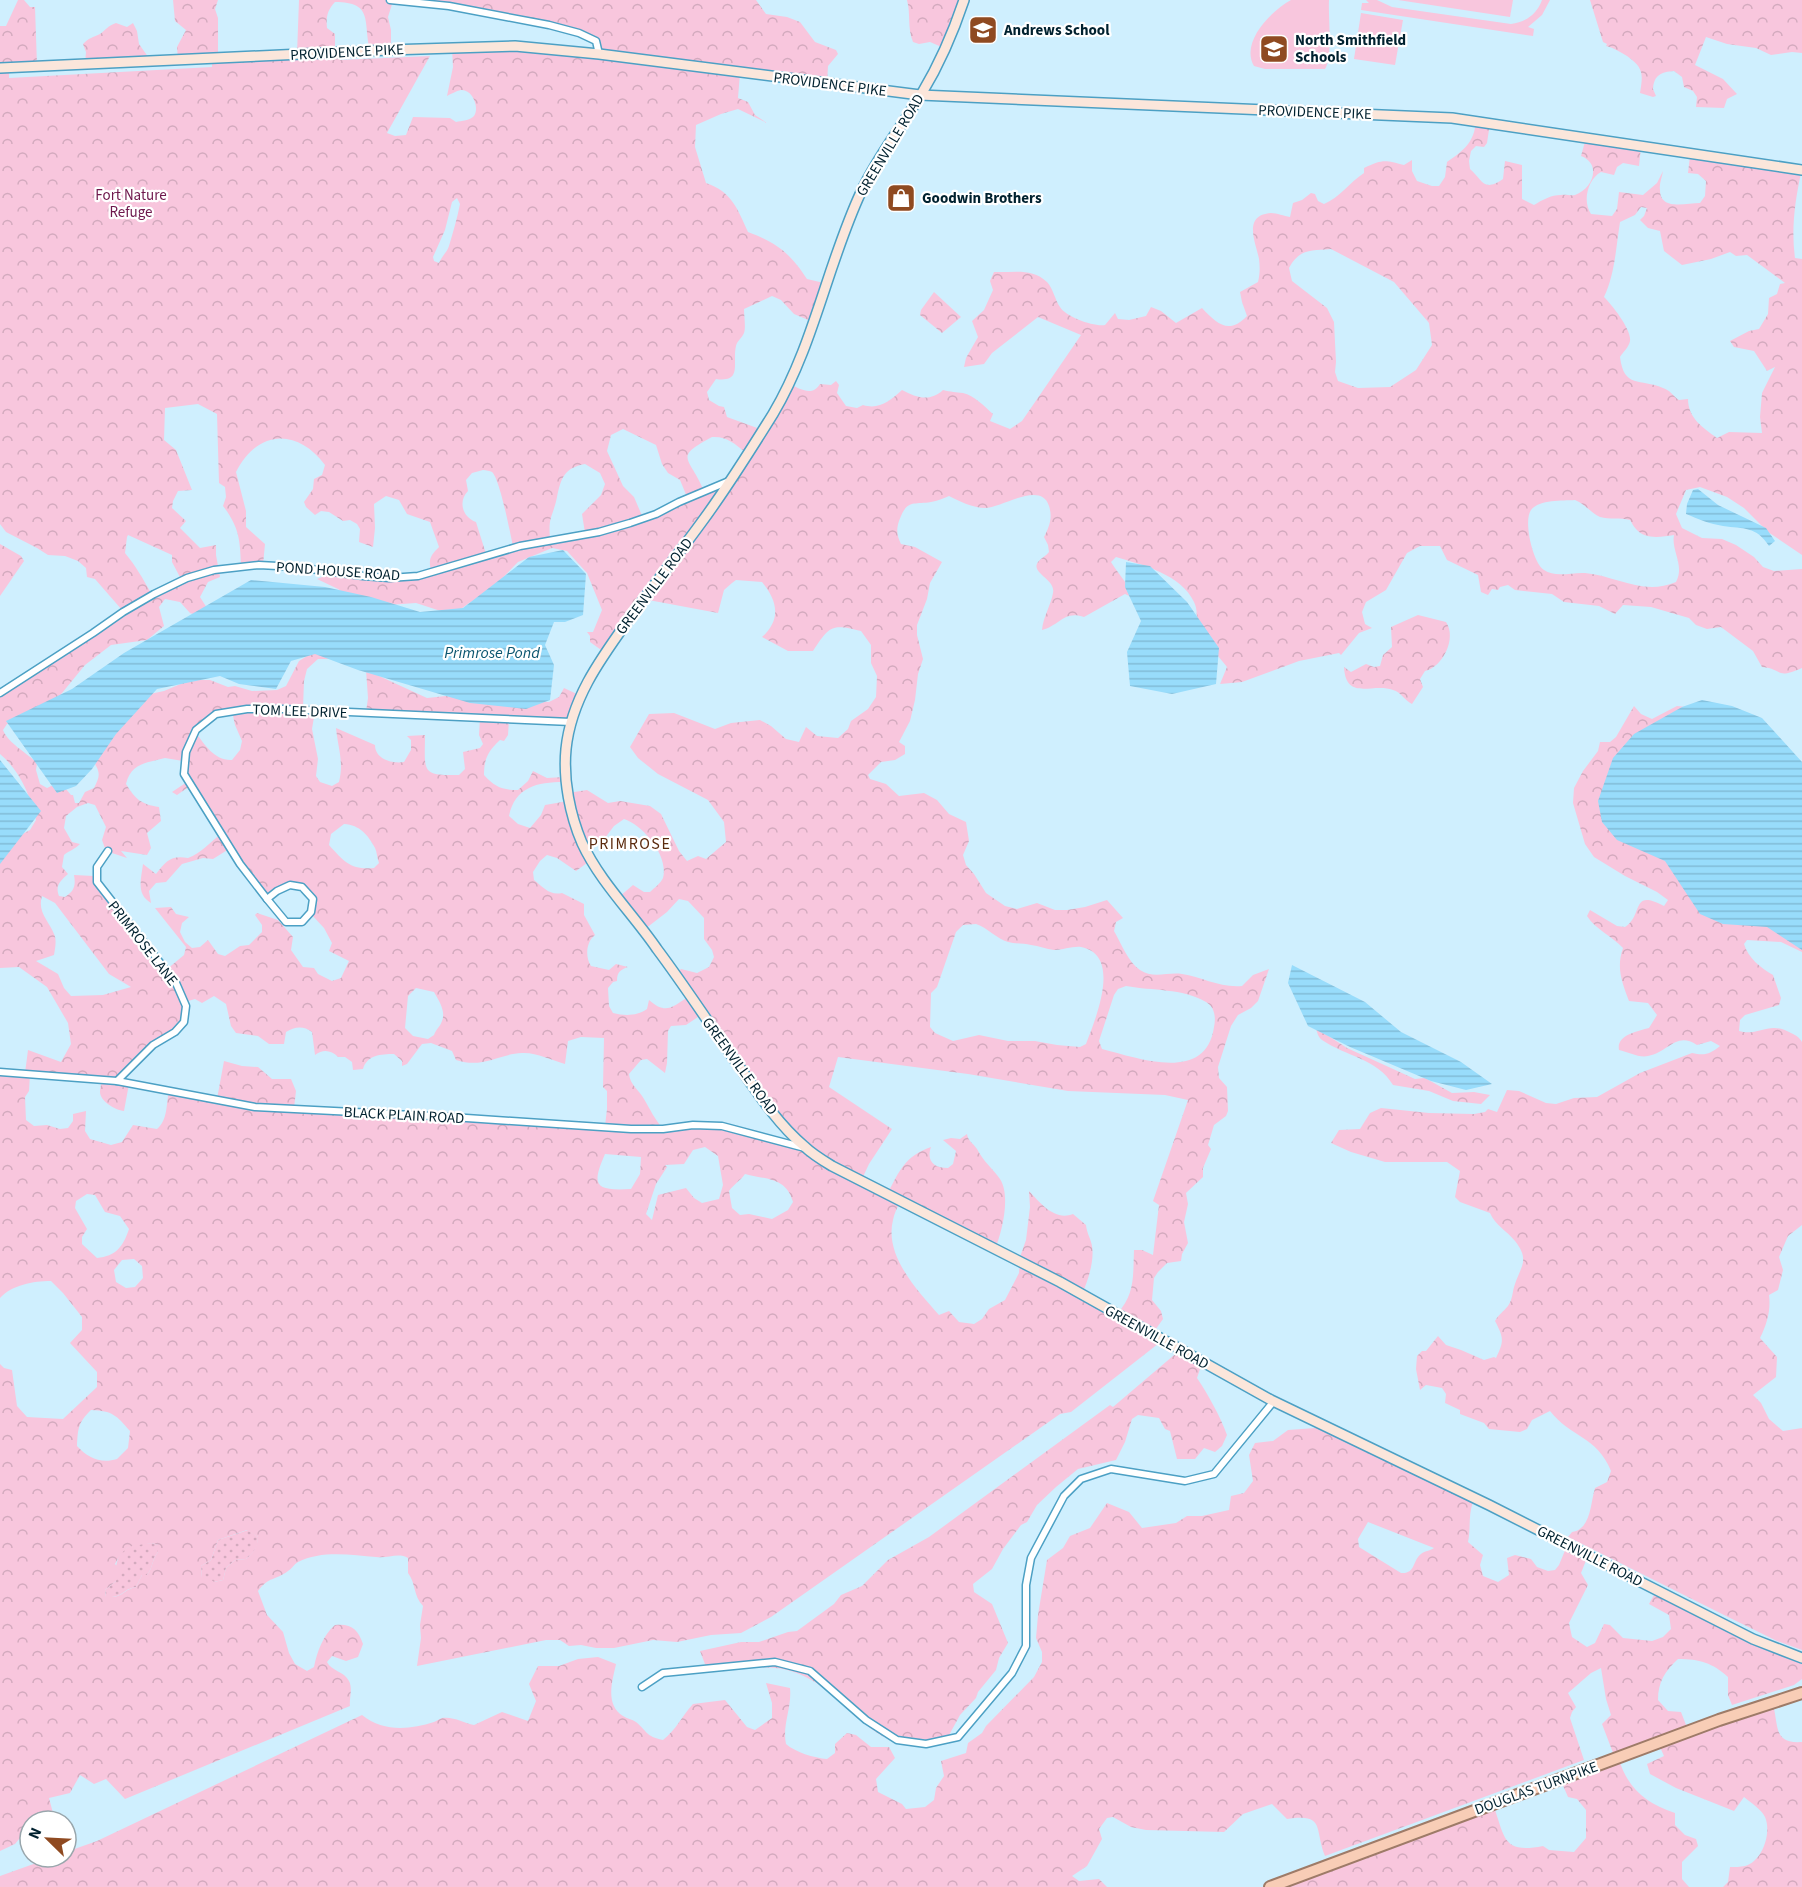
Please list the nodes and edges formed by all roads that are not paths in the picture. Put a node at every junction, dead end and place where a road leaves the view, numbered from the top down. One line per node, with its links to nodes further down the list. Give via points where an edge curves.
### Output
1 (390, 0): 3 (street, via 449,6 549,25 596,41)
2 (964, 0): 5 (main road, GREENVILLE ROAD, via 955,28)
3 (599, 54): 4 (main road, PROVIDENCE PIKE, via 480,46); 5 (main road, PROVIDENCE PIKE)
4 (0, 68)
5 (921, 95): 6 (main road, PROVIDENCE PIKE, via 1452,118); 7 (main road, GREENVILLE ROAD, via 864,185 838,246 789,386)
6 (1802, 170)
7 (730, 481): 8 (street, POND HOUSE ROAD, via 630,523 520,546 418,576 363,576 259,565 214,570 153,594); 9 (main road, GREENVILLE ROAD, via 597,663)
8 (0, 693)
9 (571, 722): 11 (street, TOM LEE DRIVE, via 282,709 216,714 196,730 186,752 184,774 240,864); 14 (main road, GREENVILLE ROAD, via 565,779 574,823 584,846 768,1107)
10 (108, 851): 13 (street, PRIMROSE LANE, via 98,867 97,882 176,983 186,1006 184,1022 175,1032 153,1045)
11 (267, 899): 11 (street, TOM LEE DRIVE, via 286,922 302,922 312,908 311,895 295,885)
12 (0, 1072): 13 (street, BLACK PLAIN ROAD)
13 (117, 1081): 14 (street, BLACK PLAIN ROAD, via 255,1107 631,1129 722,1126)
14 (807, 1149): 15 (main road, GREENVILLE ROAD, via 848,1176 1060,1282)
15 (1274, 1401): 16 (main road, GREENVILLE ROAD, via 1487,1503 1753,1639); 17 (street, via 1214,1474 1185,1480 1111,1469 1081,1479 1064,1496 1031,1558 1026,1585 1026,1646 1012,1674 958,1737 926,1744 897,1740 866,1720 810,1671 776,1662 663,1673)
16 (1802, 1658)
17 (642, 1687)
18 (1802, 1693): 19 (main road, DOUGLAS TURNPIKE, via 1719,1720)
19 (1270, 1887)

